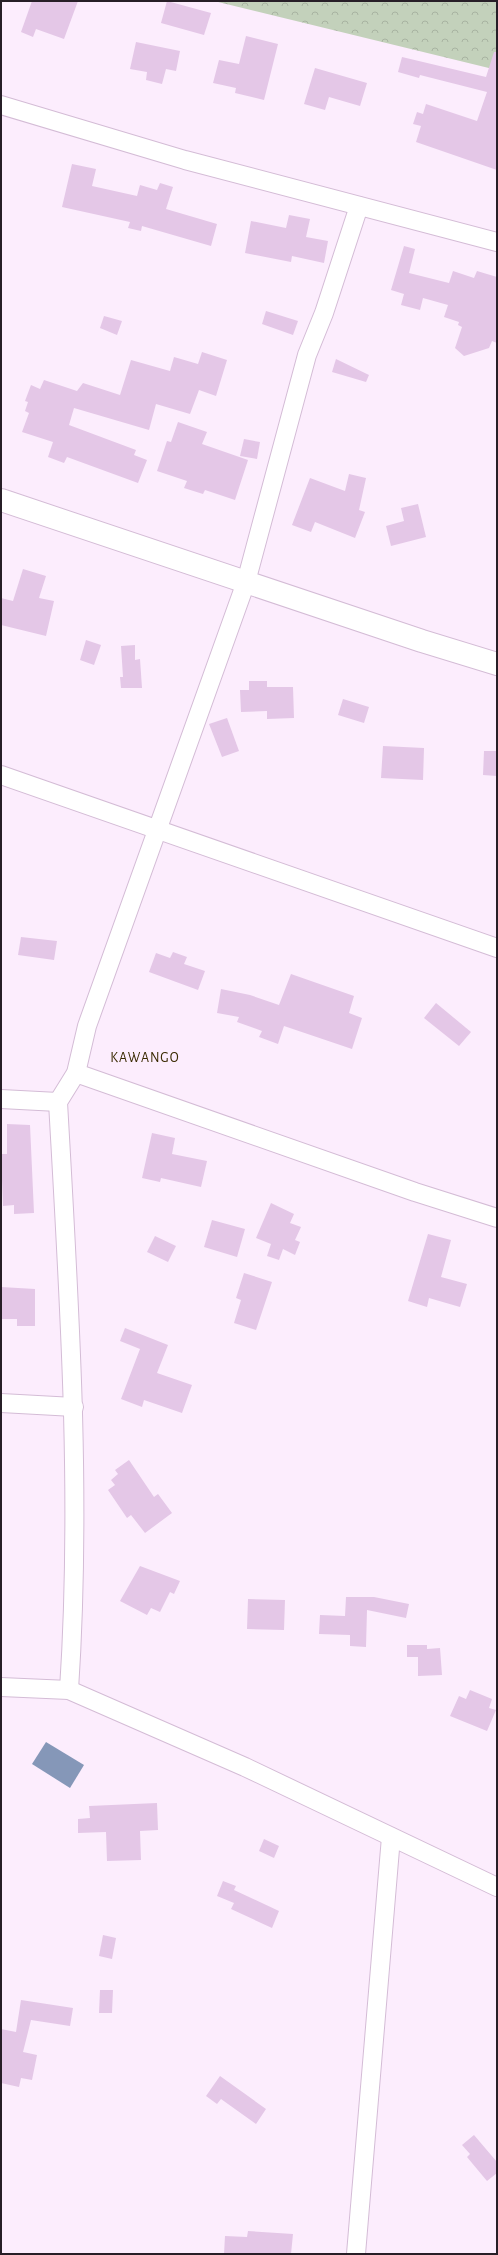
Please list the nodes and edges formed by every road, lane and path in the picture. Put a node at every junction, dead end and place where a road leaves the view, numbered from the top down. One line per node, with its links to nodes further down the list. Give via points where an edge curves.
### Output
1 (1, 105): 2 (street, via 185,160)
2 (359, 206): 3 (street); 5 (street, via 324,313 307,355)
3 (497, 242)
4 (1, 500): 5 (street)
5 (246, 582): 6 (street); 8 (street)
6 (497, 664)
7 (1, 775): 8 (street)
8 (156, 829): 9 (street); 10 (street, via 87,1026)
9 (497, 948)
10 (76, 1073): 12 (street); 13 (street, via 422,1195)
11 (1, 1099): 12 (street)
12 (58, 1102): 15 (street)
13 (497, 1218)
14 (1, 1403): 15 (street)
15 (74, 1407): 17 (street, via 74,1614)
16 (1, 1687): 17 (street)
17 (69, 1690): 18 (street, via 245,1768)
18 (391, 1837): 19 (street); 20 (street)
19 (497, 1887)
20 (356, 2254)

